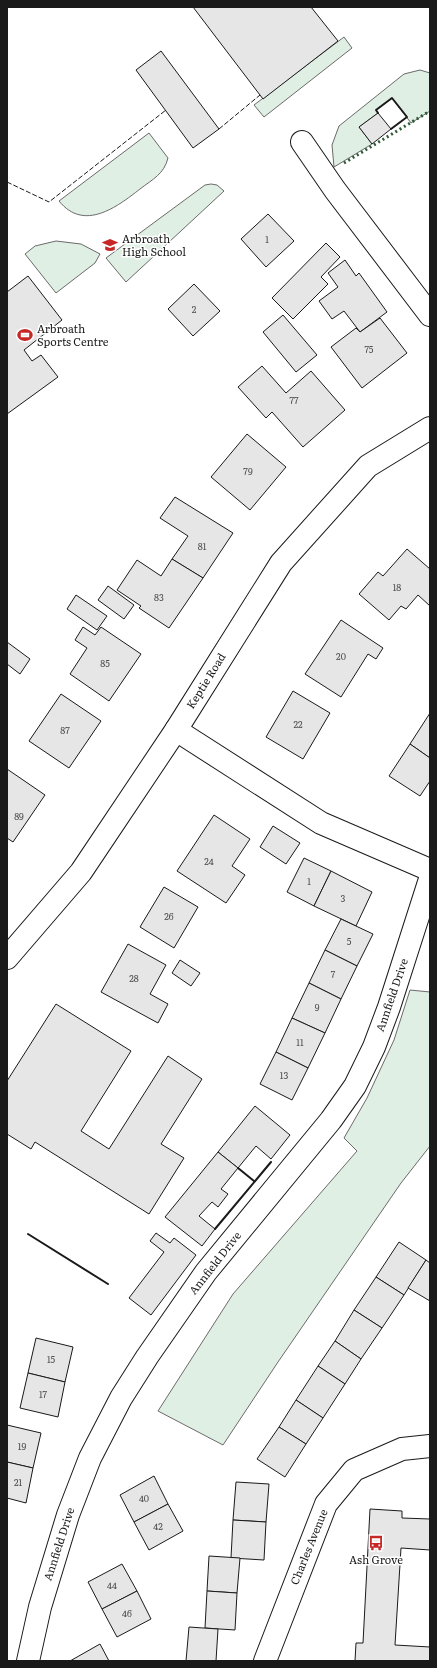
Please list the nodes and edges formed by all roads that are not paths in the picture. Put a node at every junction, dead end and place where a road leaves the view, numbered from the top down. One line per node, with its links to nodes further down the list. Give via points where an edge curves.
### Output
1 (302, 142): 2 (street, via 335,190)
2 (430, 315)
3 (430, 428): 4 (street, Keptie Road, via 368,466 281,562)
4 (176, 730): 5 (street, via 321,823); 7 (street, Keptie Road, via 81,872)
5 (430, 870)
6 (430, 879): 9 (street, Annfield Drive, via 389,1007 374,1047 355,1086 331,1120 206,1272 121,1398 90,1458 68,1515 40,1607)
7 (7, 958)
8 (430, 1446): 10 (street, Charles Avenue, via 402,1449 354,1470 326,1504)
9 (28, 1661)
10 (265, 1661)

